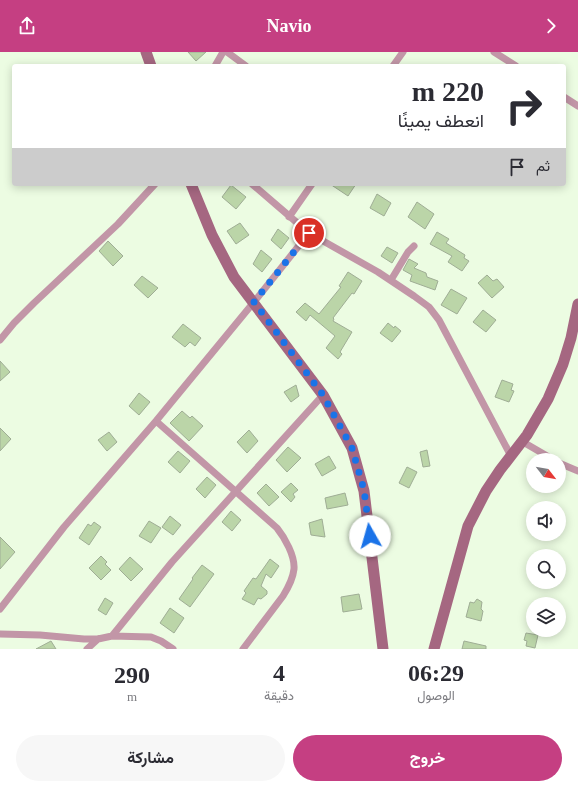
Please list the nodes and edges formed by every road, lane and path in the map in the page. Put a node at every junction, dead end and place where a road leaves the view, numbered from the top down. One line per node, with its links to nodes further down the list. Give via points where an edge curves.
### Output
1 (143, 52): 6 (main road)
2 (223, 52): 7 (street)
3 (227, 52): 8 (street)
4 (403, 52): 9 (street)
5 (494, 52): 10 (street)
6 (149, 60)
7 (215, 64)
8 (243, 64)
9 (394, 64)
10 (513, 64)
11 (566, 98): 12 (street)
12 (578, 106)
13 (153, 186): 23 (street, via 118,224 14,323)
14 (192, 186): 21 (main road, via 222,256 234,277)
15 (254, 186): 17 (street)
16 (311, 186): 17 (street)
17 (289, 217): 18 (street)
18 (309, 233): 20 (street); 21 (street)
19 (414, 246): 20 (street)
20 (391, 280): 28 (street, via 424,302 435,314)
21 (254, 302): 24 (main road); 25 (street)
22 (578, 304): 26 (main road, via 558,378)
23 (0, 340)
24 (323, 395): 31 (street); 39 (main road, via 352,448 362,478)
25 (156, 421): 31 (street); 32 (street, via 64,527)
26 (523, 442): 27 (street); 28 (main road)
27 (542, 453)
28 (511, 456): 40 (main road, via 486,491 468,526)
29 (566, 466): 30 (street)
30 (578, 471)
31 (235, 492): 34 (street, via 172,562); 38 (street, via 277,528 284,537 294,564 294,571 283,596)
32 (0, 609)
33 (0, 634): 35 (street)
34 (112, 636): 35 (street); 37 (street, via 151,638)
35 (98, 639): 36 (street)
36 (87, 649)
37 (173, 649)
38 (243, 649)
39 (383, 649)
40 (434, 649)

